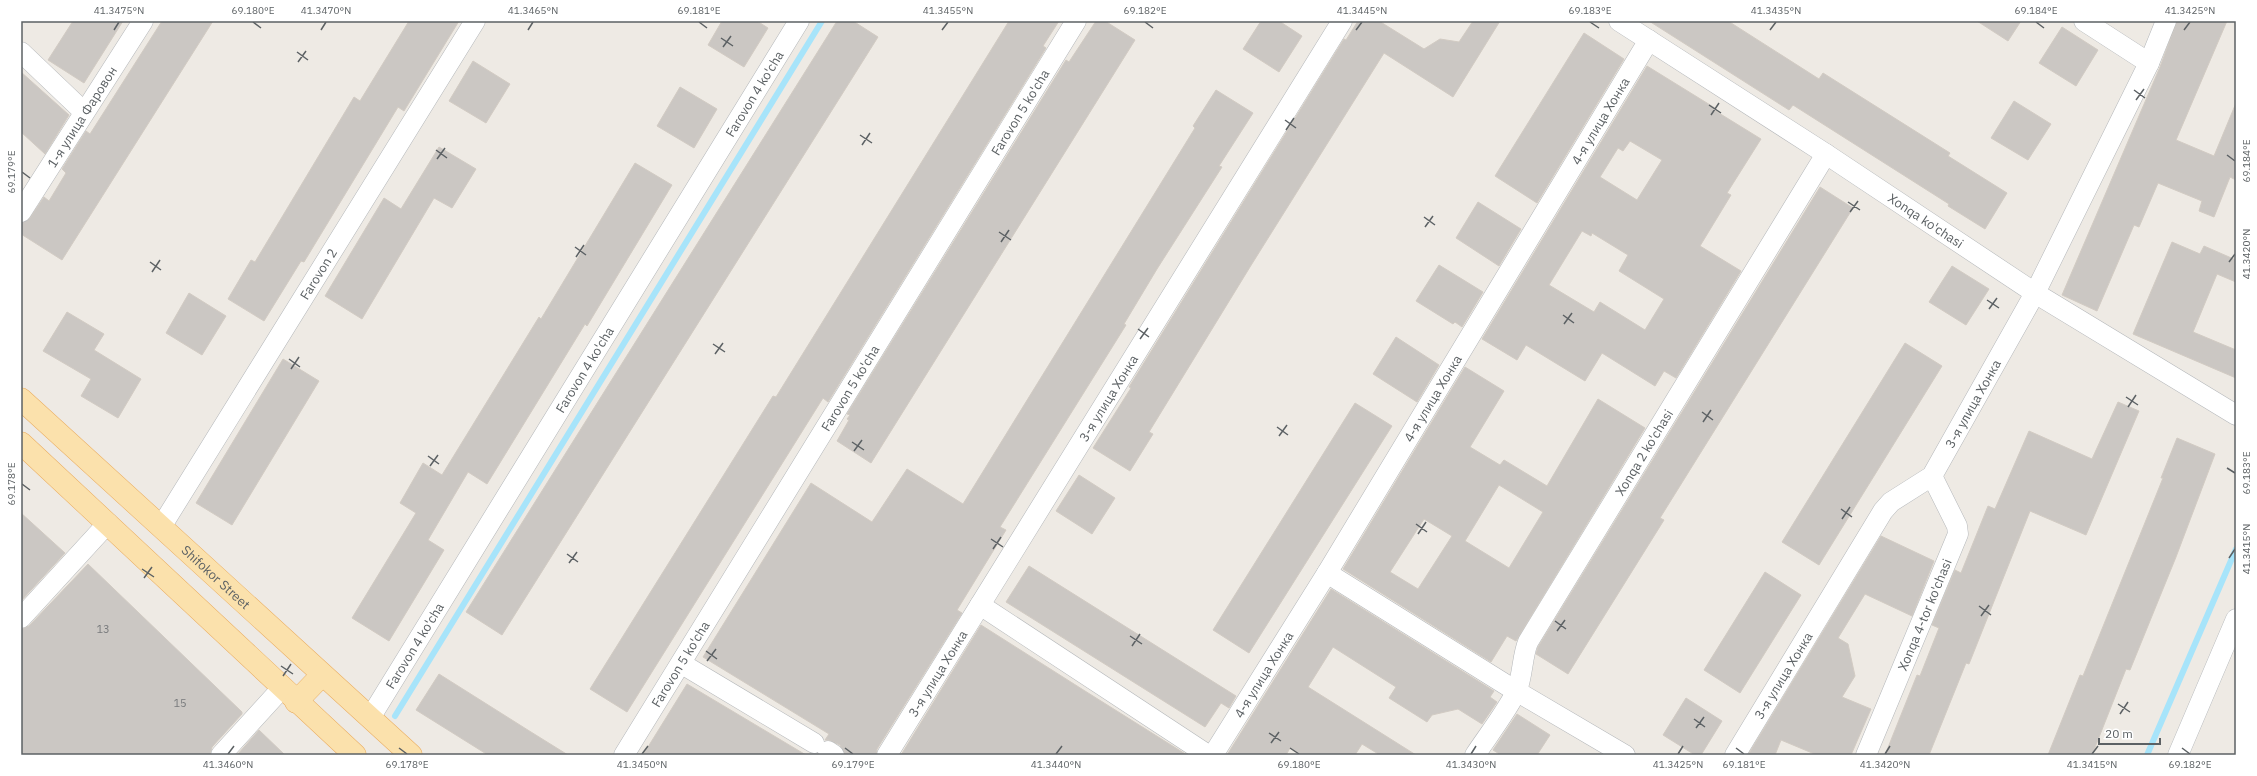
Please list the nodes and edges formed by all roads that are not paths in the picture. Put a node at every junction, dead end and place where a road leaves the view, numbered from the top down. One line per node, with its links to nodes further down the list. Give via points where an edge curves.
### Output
1 (143, 21): 12 (street, 1-я улица Фаровон)
2 (476, 21): 21 (street, Farovon 2)
3 (799, 21): 30 (street, Farovon 4 ko'cha)
4 (1076, 21): 26 (street, Farovon 5 ko'cha)
5 (1342, 21): 23 (street, 3-я улица Хонка)
6 (1619, 21): 9 (street, Xonqa ko'chasi)
7 (2084, 21): 11 (street)
8 (2166, 21): 11 (street, 3-я улица Хонка)
9 (1649, 40): 13 (street, Xonqa ko'chasi); 22 (street, 4-я улица Хонка)
10 (21, 52): 12 (street)
11 (2149, 63): 15 (street, 3-я улица Хонка)
12 (84, 112): 14 (street, 1-я улица Фаровон)
13 (1826, 154): 15 (street, Xonqa ko'chasi); 28 (street, Xonqa 2 ko'chasi, via 1528,642 1524,650 1523,672)
14 (21, 212)
15 (2035, 293): 17 (street, Xonqa ko'chasi); 19 (street, 3-я улица Хонка)
16 (21, 399): 21 (main road, Shifokor Street)
17 (2236, 415)
18 (21, 443): 20 (main road)
19 (1932, 476): 41 (street, 3-я улица Хонка, via 1892,502 1883,511); 42 (street, Xonqa 4-tor ko'chasi, via 1958,526 1958,534)
20 (108, 524): 24 (street); 29 (main road)
21 (161, 527): 27 (main road, Shifokor Street)
22 (1327, 573): 28 (street); 38 (street, 4-я улица Хонка)
23 (980, 605): 36 (street, 3-я улица Хонка); 37 (street)
24 (21, 618)
25 (2236, 619): 43 (street)
26 (682, 664): 31 (street); 35 (street, Farovon 5 ko'cha)
27 (322, 675): 29 (main road); 30 (main road, Shifokor Street)
28 (1516, 692): 39 (street, Xonqa 2 ko'chasi); 40 (street)
29 (289, 695): 32 (street); 33 (main road)
30 (370, 718): 34 (main road, Shifokor Street)
31 (825, 750)
32 (221, 755)
33 (355, 755)
34 (411, 755)
35 (624, 755)
36 (887, 755)
37 (1208, 755)
38 (1213, 755)
39 (1475, 755)
40 (1625, 755)
41 (1735, 755)
42 (1866, 755)
43 (2178, 755)

